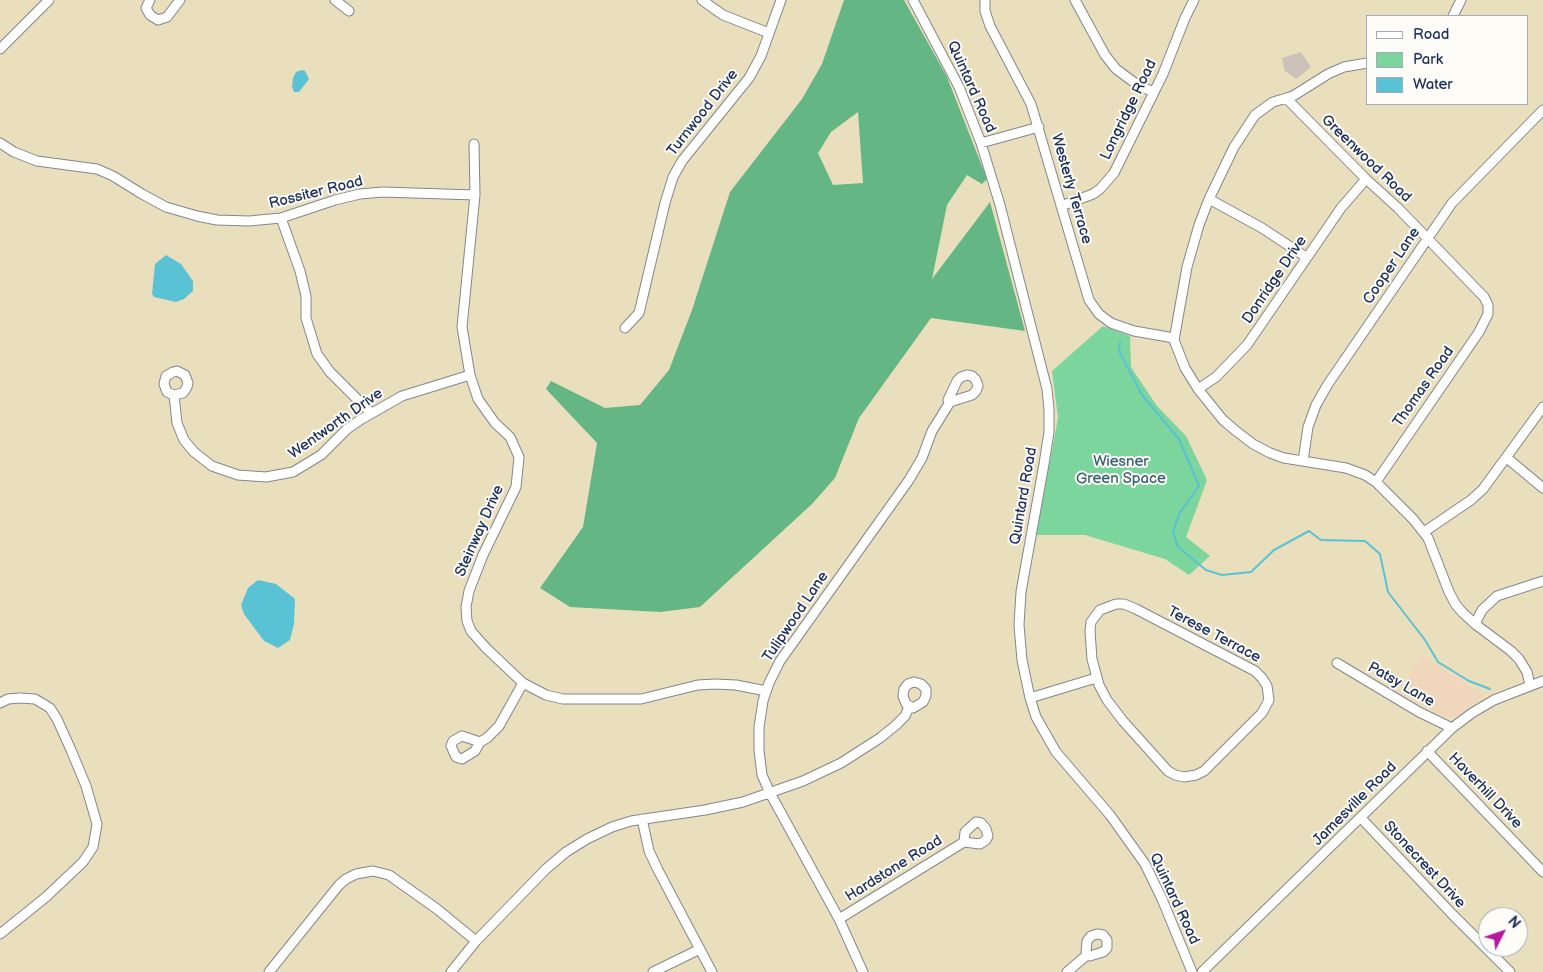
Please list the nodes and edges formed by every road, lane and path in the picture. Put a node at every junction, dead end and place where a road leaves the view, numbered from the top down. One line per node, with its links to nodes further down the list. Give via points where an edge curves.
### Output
1 (49, 0): 15 (street)
2 (150, 0): 3 (street, via 146,8 158,20 167,17)
3 (178, 0)
4 (335, 0): 12 (street)
5 (702, 0): 14 (street, via 723,15)
6 (781, 0): 14 (street, Turnwood Drive)
7 (912, 0): 22 (street, Quintard Road, via 959,87)
8 (985, 0): 20 (street, Westerly Terrace, via 984,11 990,26 1031,104)
9 (1075, 0): 17 (street, via 1116,69)
10 (1194, 0): 17 (street, Longridge Road)
11 (1461, 0): 13 (street)
12 (349, 11)
13 (1454, 15)
14 (769, 33): 32 (street, Turnwood Drive, via 749,78 673,176 639,313)
15 (0, 50)
16 (1366, 63): 18 (street, via 1344,67)
17 (1154, 92): 27 (street, Longridge Road, via 1110,179 1093,194)
18 (1286, 98): 24 (street, Greenwood Road); 26 (street, via 1273,102 1255,115 1234,147)
19 (1543, 110): 29 (street, Cooper Lane, via 1462,190)
20 (1039, 127): 22 (street); 27 (street, Westerly Terrace)
21 (0, 143): 28 (street, Rossiter Road, via 37,161 97,170 166,206 197,216 242,221)
22 (981, 143): 53 (street, Quintard Road, via 1033,329 1050,409 1044,464 1021,592 1019,625)
23 (474, 144): 25 (street, Steinway Drive)
24 (1366, 179): 29 (street, Greenwood Road); 30 (street, Donridge Drive)
25 (474, 194): 28 (street, Rossiter Road, via 360,194); 34 (street, Steinway Drive, via 462,327)
26 (1209, 199): 30 (street, via 1262,228); 33 (street, via 1187,267)
27 (1061, 206): 33 (street, Westerly Terrace, via 1086,292 1099,314 1120,327)
28 (281, 218): 39 (street, via 300,270 306,296 306,318 317,354 330,372)
29 (1427, 239): 31 (street, Greenwood Road); 41 (street, Cooper Lane, via 1316,405 1308,427)
30 (1306, 258): 35 (street, Donridge Drive, via 1247,346)
31 (1488, 305): 42 (street, Thomas Road, via 1488,314 1479,332)
32 (625, 328)
33 (1174, 338): 35 (street, via 1176,349)
34 (470, 375): 39 (street, Wentworth Drive, via 402,396); 50 (street, Steinway Drive, via 478,399 510,438 519,457 516,487 469,591 467,621 477,639)
35 (1198, 389): 41 (street, via 1223,420 1253,444 1270,453)
36 (174, 395): 39 (street, Wentworth Drive, via 177,423 184,440 212,466 238,475 266,477 293,472 320,455)
37 (950, 402): 52 (street, Tulipwood Lane, via 909,480 796,637)
38 (1543, 407): 40 (street)
39 (371, 413)
40 (1507, 458): 43 (street); 44 (street, via 1471,500)
41 (1303, 461): 42 (street, via 1346,468)
42 (1376, 482): 44 (street)
43 (1543, 488)
44 (1424, 532): 46 (street, via 1452,599)
45 (1543, 581): 46 (street, via 1497,596 1482,610)
46 (1475, 624): 51 (street, via 1519,659)
47 (1337, 663): 56 (street, Patsy Lane)
48 (1096, 678): 48 (street, Terese Terrace, via 1091,622 1107,606 1124,604 1255,671 1267,686 1269,700 1262,713 1204,771 1184,777 1168,771 1142,743 1107,700); 53 (street)
49 (1543, 681): 51 (street, Jamesville Road)
50 (523, 682): 52 (street, Steinway Drive, via 546,695 571,700 642,700 698,685 715,684); 57 (street, via 499,726)
51 (1530, 685): 56 (street, Jamesville Road, via 1472,712)
52 (766, 691): 59 (street, Tulipwood Lane, via 759,727 759,750 762,776)
53 (1030, 698): 75 (street, Quintard Road, via 1036,717 1056,752 1110,815 1145,864)
54 (0, 704): 65 (street, via 8,699 35,699 50,708 81,774 97,824 93,847 83,862)
55 (909, 707): 59 (street, via 896,725 841,763)
56 (1452, 728): 58 (street, Jamesville Road)
57 (480, 742)
58 (1427, 752): 60 (street, Jamesville Road); 63 (street, Haverhill Drive)
59 (770, 793): 61 (street, via 705,810); 64 (street, Tulipwood Lane)
60 (1361, 818): 76 (street, Jamesville Road); 77 (street, Stonecrest Drive)
61 (642, 819): 66 (street, via 588,838 566,852); 67 (street, via 652,857)
62 (964, 842): 64 (street, Hardstone Road)
63 (1543, 872)
64 (839, 919): 73 (street, Tulipwood Lane)
65 (0, 934)
66 (476, 940): 69 (street, via 389,875 373,871 356,874 339,885); 70 (street)
67 (700, 949): 71 (street); 72 (street)
68 (1087, 955): 74 (street)
69 (269, 972)
70 (451, 972)
71 (653, 972)
72 (712, 972)
73 (863, 972)
74 (1067, 972)
75 (1192, 972)
76 (1202, 972)
77 (1510, 972)

